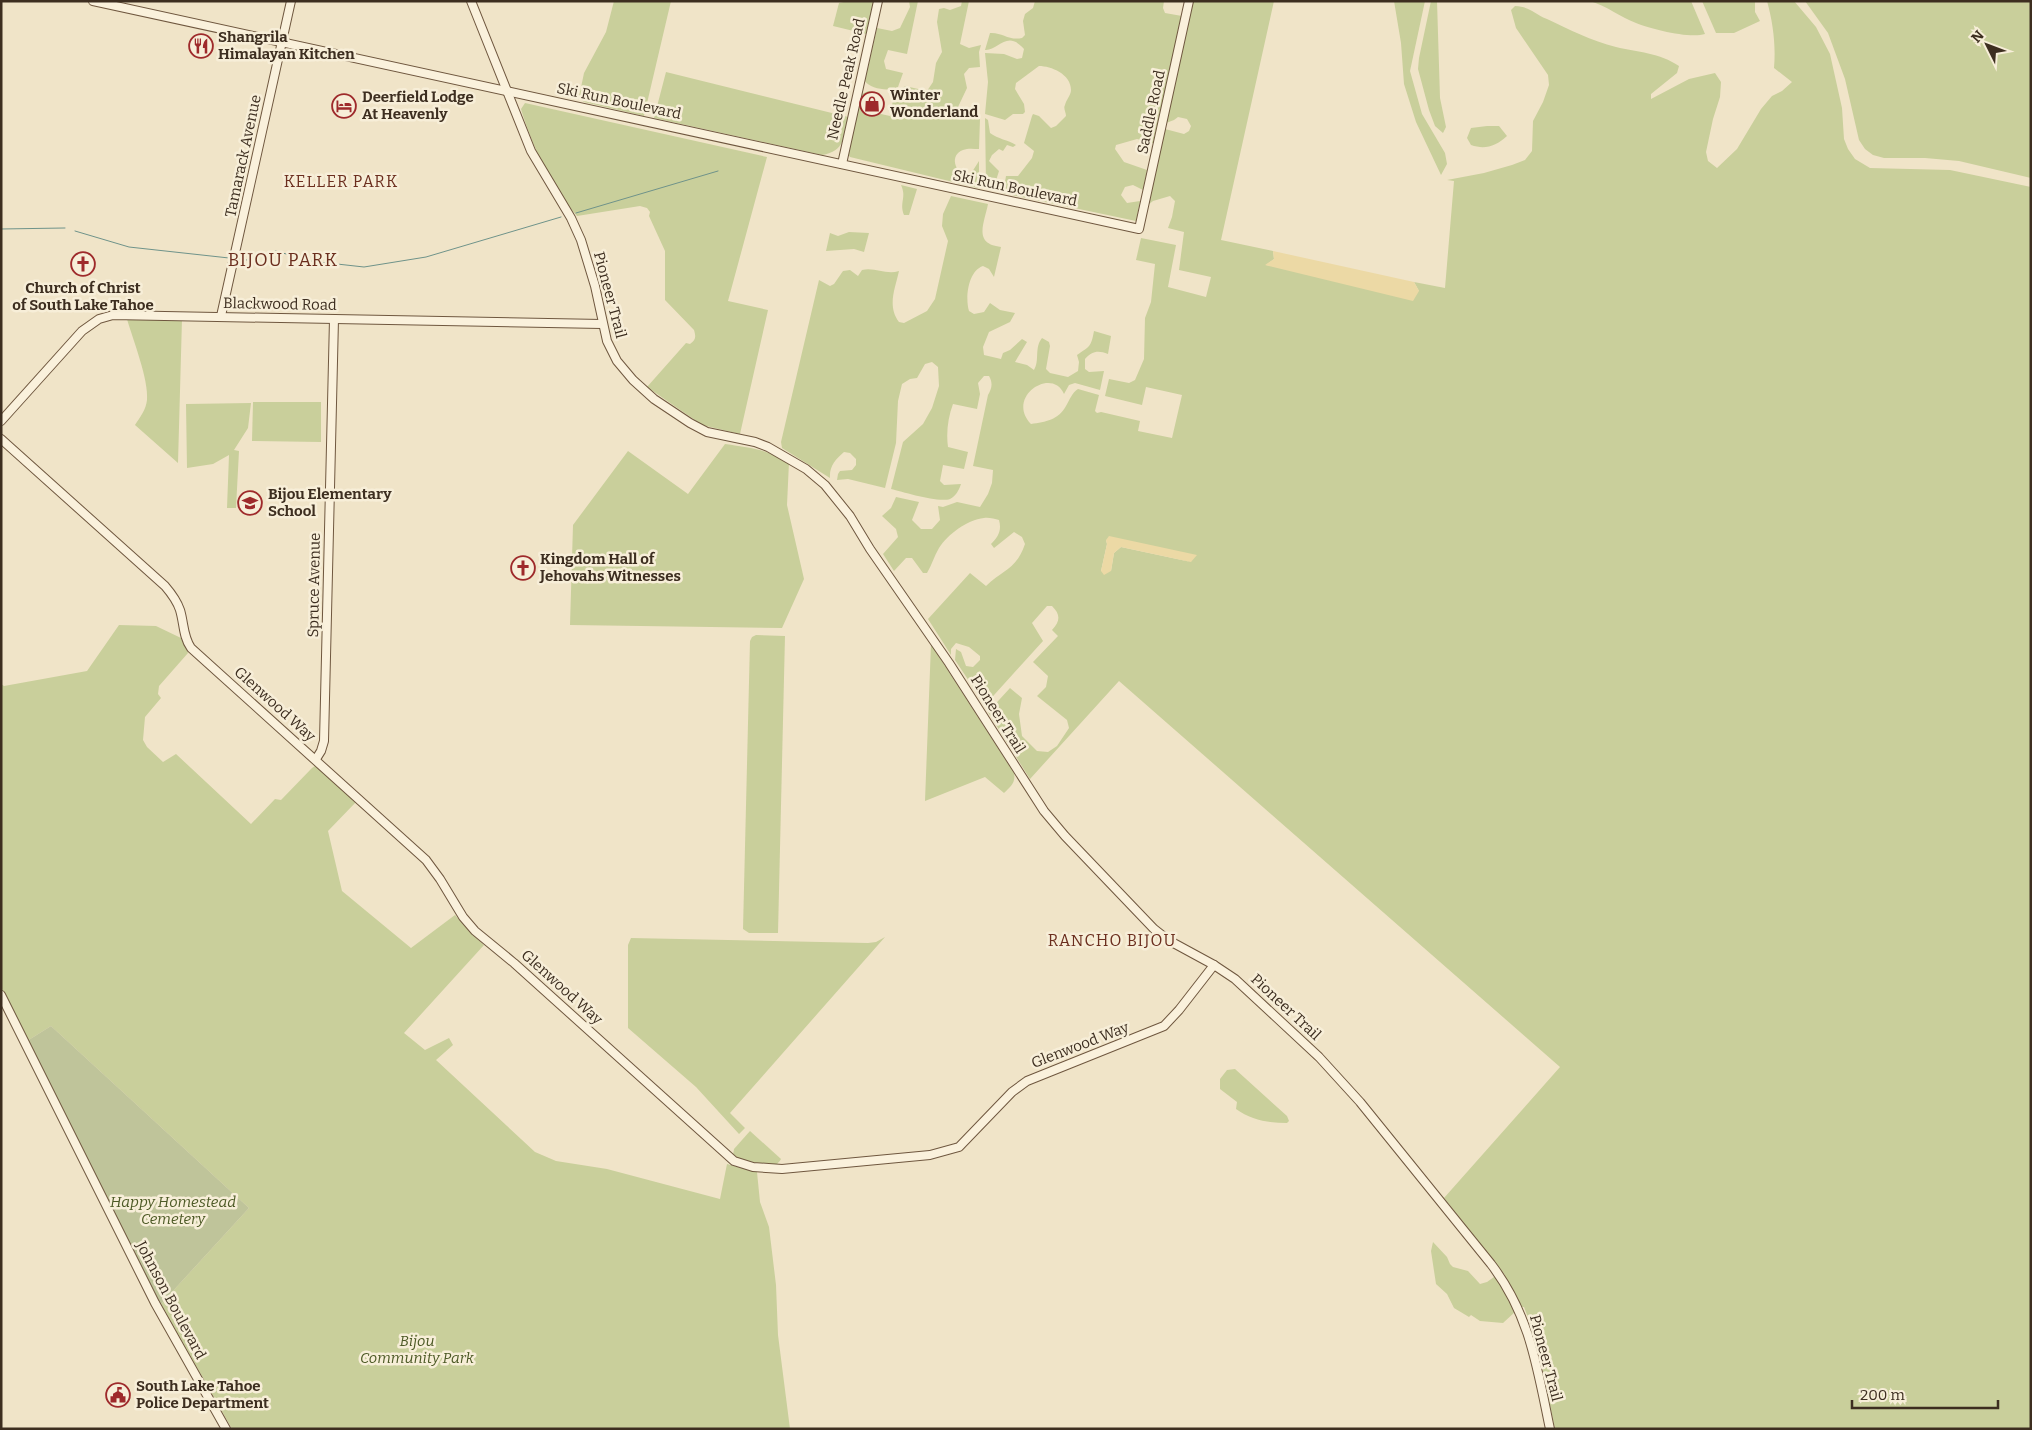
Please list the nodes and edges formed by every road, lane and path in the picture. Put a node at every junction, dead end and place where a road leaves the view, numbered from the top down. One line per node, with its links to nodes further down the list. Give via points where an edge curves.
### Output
1 (93, 1): 6 (street, Ski Run Boulevard)
2 (291, 1): 6 (street, Tamarack Avenue)
3 (470, 1): 7 (street, Pioneer Trail)
4 (878, 1): 8 (street, Needle Peak Road)
5 (1189, 1): 9 (street, Saddle Road)
6 (282, 42): 7 (street, Ski Run Boulevard); 10 (street, Tamarack Avenue)
7 (507, 91): 8 (street, Ski Run Boulevard); 12 (street, Pioneer Trail, via 535,160 568,212 581,240)
8 (842, 164): 9 (street, Ski Run Boulevard)
9 (1139, 229)
10 (221, 316): 11 (street, Blackwood Road); 13 (street, Blackwood Road, via 112,315 99,319 82,331)
11 (334, 319): 12 (street, Blackwood Road); 15 (street, Spruce Avenue, via 324,741)
12 (602, 324): 16 (street, Pioneer Trail, via 617,361 662,405 707,432 756,442 776,450 825,485 850,516 1052,822 1154,929)
13 (1, 421)
14 (1, 439): 15 (street, Glenwood Way, via 165,586 176,600 191,648)
15 (316, 759): 16 (street, Glenwood Way, via 426,860 475,931 514,962 724,1155 753,1167 813,1168 950,1151 966,1142 1027,1081 1164,1026)
16 (1214, 965): 19 (street, Pioneer Trail, via 1240,983 1335,1073 1500,1275 1514,1297 1526,1328)
17 (1, 995): 18 (street, Johnson Boulevard, via 156,1303)
18 (226, 1429)
19 (1550, 1429)

